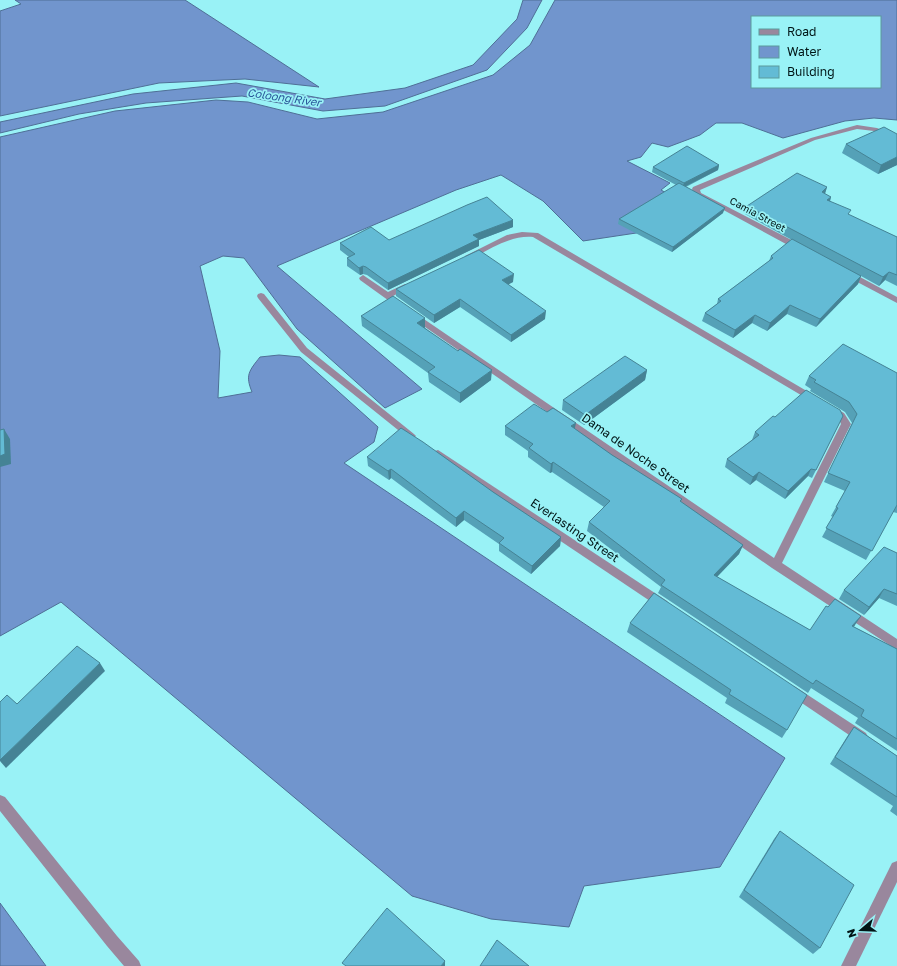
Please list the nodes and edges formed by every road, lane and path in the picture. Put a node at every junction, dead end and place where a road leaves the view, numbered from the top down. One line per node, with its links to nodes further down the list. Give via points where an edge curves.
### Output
1 (897, 138): 2 (street, Camia Street, via 875,128 857,127 813,139 696,189 698,194)
2 (808, 252)
3 (461, 260): 12 (street, via 510,237 522,234 535,235 841,415 846,424)
4 (842, 271): 9 (street)
5 (363, 278): 8 (street, Dama de Noche Street)
6 (413, 283): 8 (street)
7 (261, 296): 10 (street, via 304,350)
8 (387, 296): 12 (street, Dama de Noche Street)
9 (897, 300)
10 (418, 440)
11 (431, 449): 13 (street, Everlasting Street)
12 (776, 565): 14 (street, Dama de Noche Street)
13 (674, 611)
14 (897, 645)
15 (785, 686): 16 (street)
16 (871, 743)
17 (0, 802): 19 (street)
18 (897, 868): 20 (street)
19 (134, 966)
20 (848, 966)

